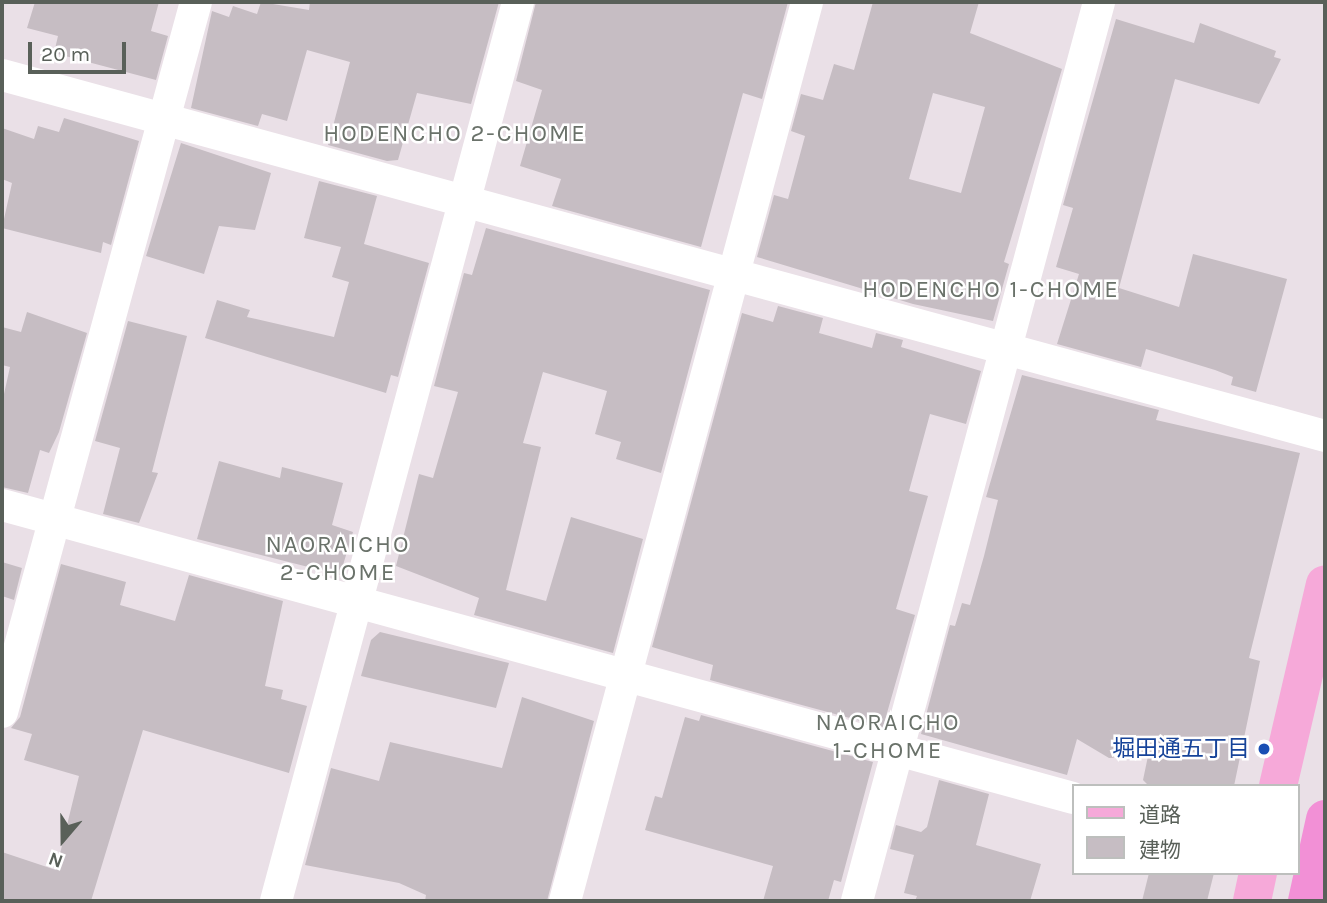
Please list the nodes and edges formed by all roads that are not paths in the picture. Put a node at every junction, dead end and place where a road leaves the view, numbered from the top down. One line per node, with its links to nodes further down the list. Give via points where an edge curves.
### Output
1 (195, 2): 6 (street)
2 (518, 2): 7 (street)
3 (807, 2): 8 (street)
4 (1099, 2): 9 (street)
5 (2, 75): 6 (street)
6 (164, 119): 7 (street); 12 (street)
7 (465, 201): 8 (street); 14 (street)
8 (734, 274): 9 (street); 15 (street)
9 (1008, 349): 10 (street); 17 (street)
10 (1325, 436)
11 (2, 505): 12 (street)
12 (54, 520): 14 (street); 16 (street)
13 (1325, 584): 18 (main road)
14 (356, 602): 15 (street); 22 (street)
15 (626, 676): 17 (street); 23 (street)
16 (2, 712)
17 (898, 750): 19 (street); 24 (street)
18 (1278, 784)
19 (1072, 798)
20 (1325, 820): 26 (highway)
21 (1258, 875): 25 (main road)
22 (276, 901)
23 (565, 901)
24 (857, 901)
25 (1252, 901)
26 (1307, 901)

